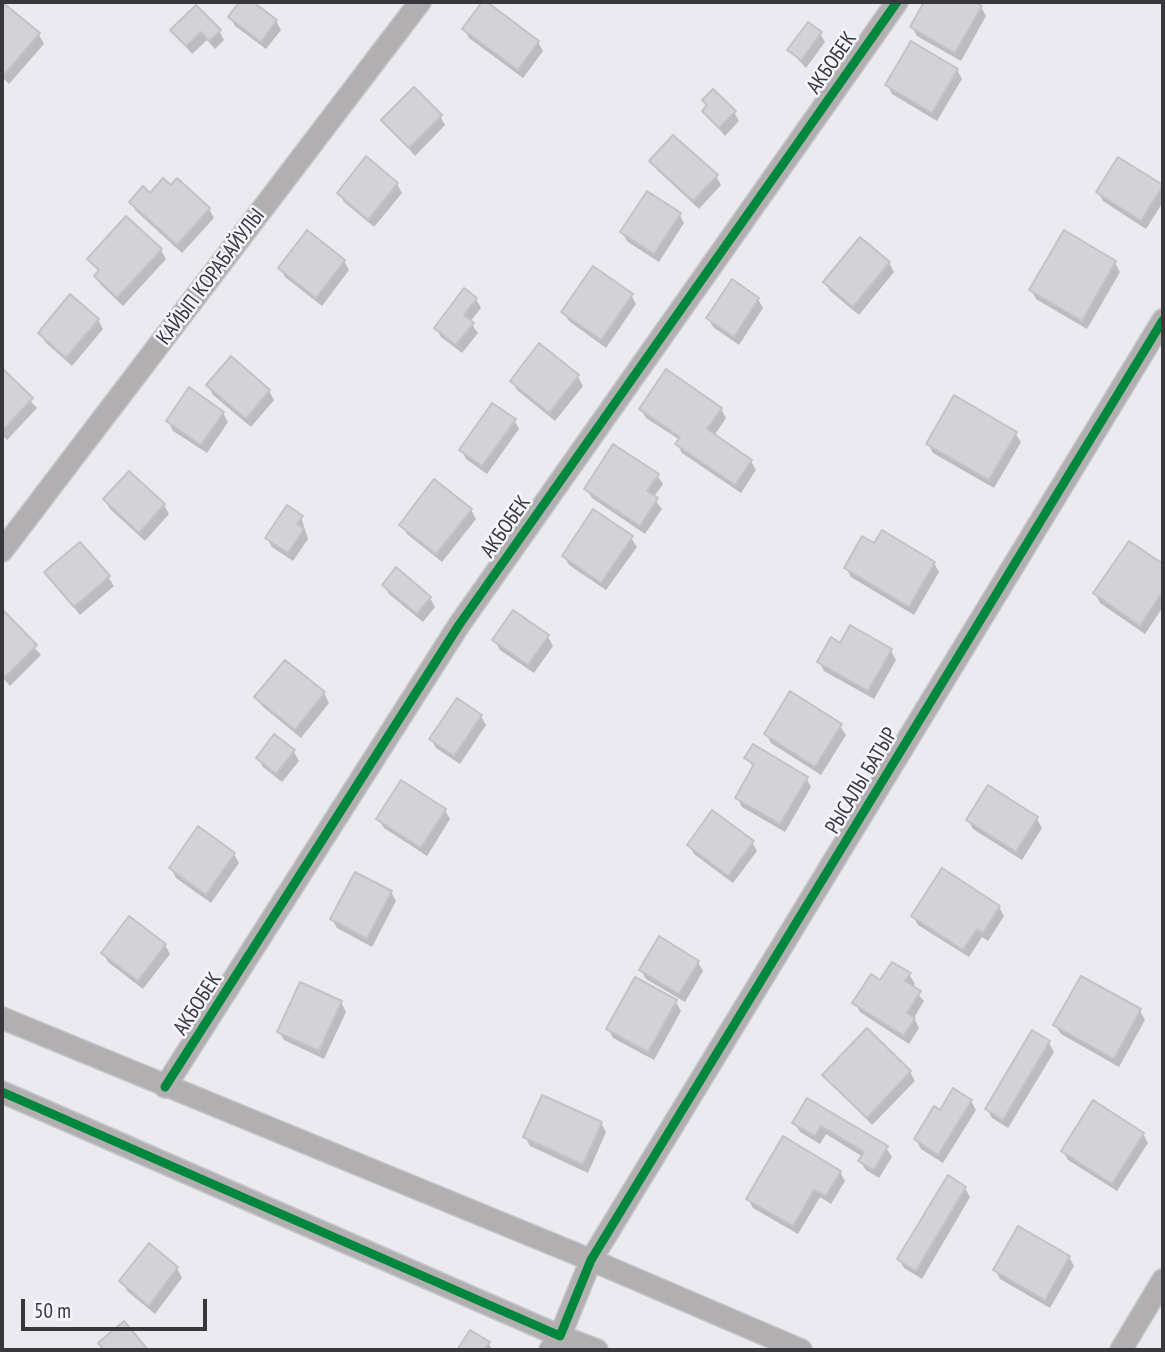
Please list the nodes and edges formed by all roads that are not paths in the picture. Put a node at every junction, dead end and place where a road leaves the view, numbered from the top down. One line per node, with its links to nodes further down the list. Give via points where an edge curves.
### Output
1 (420, 2): 4 (street, КАЙЫП КОРАБАЙУЛЫ)
2 (897, 2): 6 (street, АКБОБЕК, via 459,625)
3 (1163, 320): 8 (street, РЫСАЛЫ БАТЫР)
4 (2, 551)
5 (2, 1018): 6 (street)
6 (165, 1087): 8 (street)
7 (2, 1092): 10 (street)
8 (592, 1260): 10 (street, РЫСАЛЫ БАТЫР); 12 (street)
9 (1163, 1280): 13 (street)
10 (555, 1343): 11 (street)
11 (597, 1350)
12 (801, 1350)
13 (1121, 1350)

